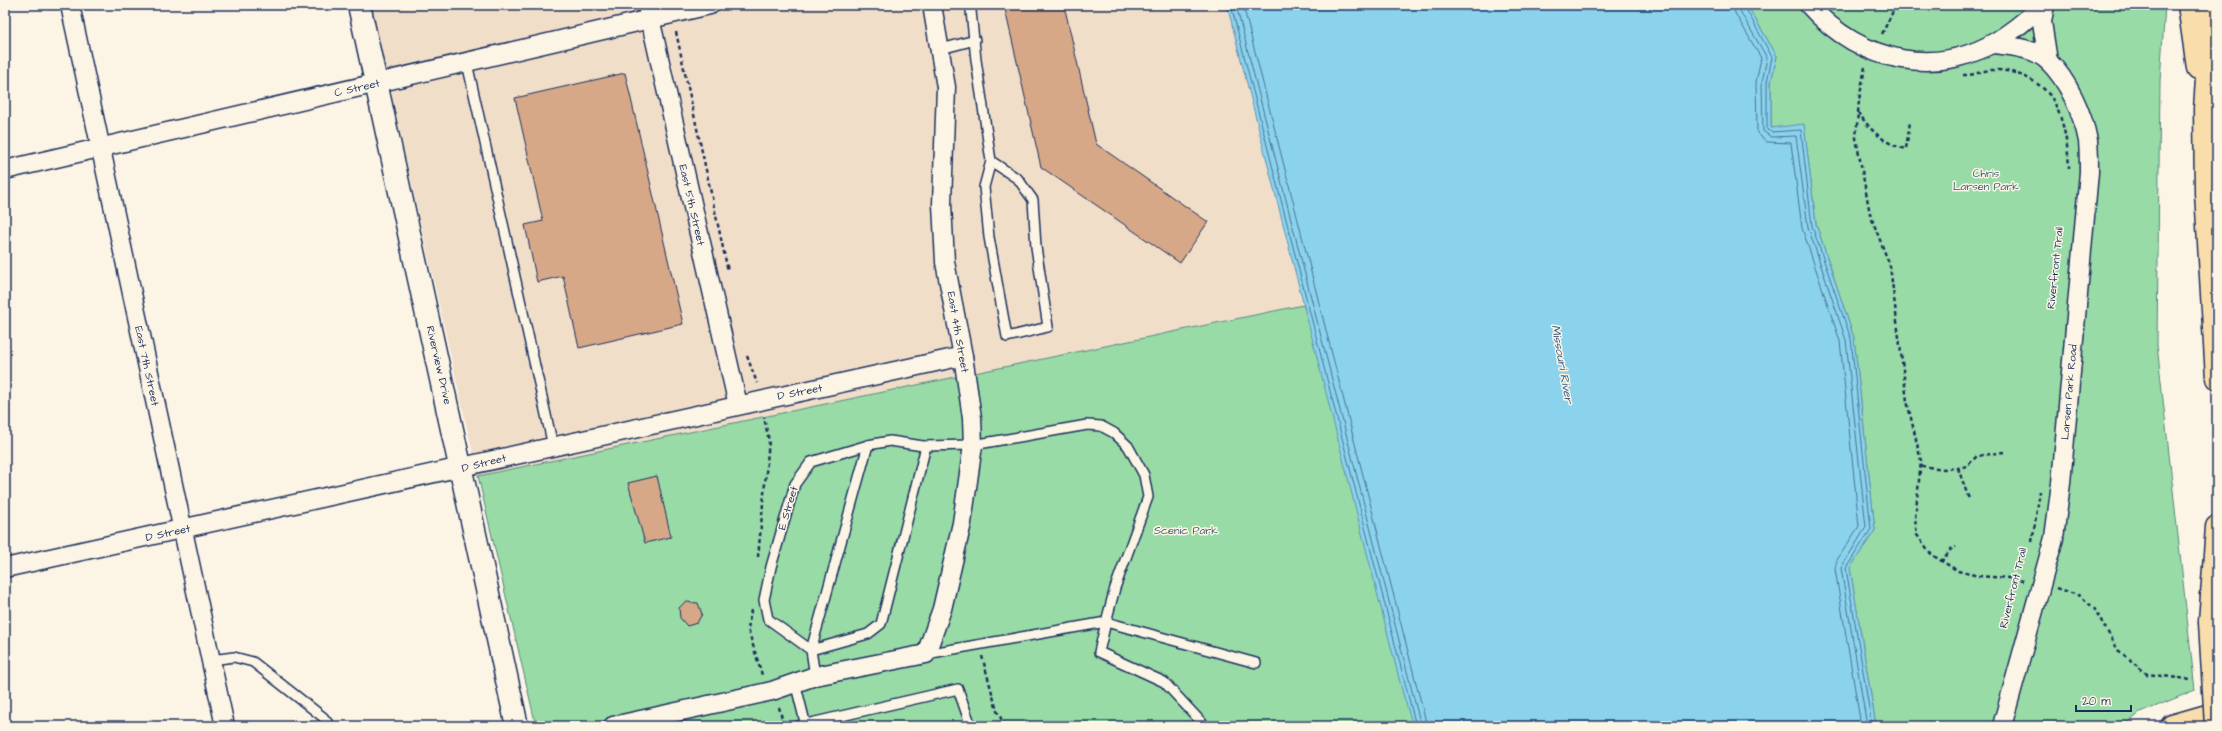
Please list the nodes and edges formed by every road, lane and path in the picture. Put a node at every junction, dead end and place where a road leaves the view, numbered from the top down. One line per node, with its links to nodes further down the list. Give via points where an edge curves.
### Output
1 (70, 5): 23 (street, East 7th Street)
2 (359, 5): 19 (main road, Riverview Drive)
3 (710, 5): 11 (street, C Street)
4 (932, 5): 14 (street, East 4th Street)
5 (1809, 5): 13 (street, via 1848,40 1873,52 1899,59 1918,61 1949,58 1978,51)
6 (2040, 5): 13 (street, via 2023,24)
7 (2045, 5): 15 (street, Larsen Park Road, via 2042,22)
8 (2189, 5): 20 (main road)
9 (2212, 5): 20 (main road)
10 (971, 12): 12 (lane)
11 (648, 13): 17 (street, C Street); 29 (street, East 5th Street)
12 (975, 40): 14 (lane); 24 (lane)
13 (1993, 44): 15 (street, Larsen Park Road, via 2015,47 2037,54)
14 (941, 49): 27 (street, East 4th Street, via 946,87 942,204 945,262)
15 (2048, 61): 48 (street, Larsen Park Road, via 2066,86 2080,114 2088,141 2089,172 2061,483 2054,538)
16 (1866, 62): 21 (path)
17 (467, 63): 19 (street, C Street); 32 (lane)
18 (1960, 76): 25 (path, via 1993,70 2014,72 2033,81 2054,101 2068,146)
19 (375, 83): 23 (street, C Street); 36 (main road, Riverview Drive)
20 (2205, 109): 28 (main road, via 2206,192)
21 (1857, 112): 22 (path, via 1877,135 1893,146 1906,149); 35 (path, via 1856,138 1870,214 1890,266 1907,401)
22 (1910, 122)
23 (101, 149): 26 (street, C Street); 41 (street, East 7th Street)
24 (991, 161): 24 (lane, via 984,187 989,236 1007,337 1048,327 1036,247 1033,200 1018,179)
25 (2069, 169)
26 (5, 170)
27 (962, 356): 29 (street, D Street); 31 (street, East 4th Street, via 972,418)
28 (2217, 378)
29 (738, 405): 32 (street, D Street)
30 (868, 445): 33 (lane, E Street, via 890,441); 52 (lane); 52 (lane, E Street, via 811,462 795,484 771,567 764,600 768,619)
31 (973, 445): 33 (lane, E Street); 50 (lane, E Street, via 1087,424 1101,426 1114,433 1128,446 1144,475 1148,497 1115,588); 53 (street, East 4th Street, via 960,530 942,609)
32 (553, 446): 36 (street, D Street)
33 (926, 446): 52 (lane, via 881,624 868,634)
34 (2004, 452): 37 (path, via 1977,456 1967,466)
35 (1920, 466): 37 (path); 44 (path, via 1915,520 1917,535 1932,555)
36 (462, 468): 41 (street, D Street); 63 (main road, Riverview Drive)
37 (1958, 468): 39 (path)
38 (2041, 487): 43 (path, Riverfront Trail)
39 (1969, 500)
40 (2217, 527): 70 (main road, bridge, via 2210,622)
41 (182, 530): 45 (street, D Street); 54 (street, East 7th Street)
42 (1956, 547): 44 (path, via 1951,549)
43 (2032, 547)
44 (1941, 562): 47 (path, via 1958,571 1978,576)
45 (5, 568)
46 (2025, 574): 47 (path, Riverfront Trail)
47 (2024, 581): 48 (path); 49 (path, Riverfront Trail)
48 (2042, 586): 57 (path, via 2067,590 2080,596 2094,608 2118,650 2148,674); 68 (street, Larsen Park Road)
49 (2022, 588)
50 (1106, 622): 51 (lane); 55 (lane); 67 (lane, E Street, via 1099,652 1164,682)
51 (978, 644): 53 (lane); 66 (path, via 997,711)
52 (811, 650): 56 (lane)
53 (926, 654): 56 (street)
54 (211, 660): 61 (street, East 7th Street); 62 (lane, via 234,657 253,662 324,717)
55 (1256, 663)
56 (815, 676): 58 (street)
57 (2194, 678)
58 (795, 682): 60 (lane); 64 (street, via 772,691)
59 (2217, 713): 69 (main road)
60 (803, 725): 65 (lane, via 958,688)
61 (225, 726)
62 (330, 726)
63 (517, 726)
64 (613, 726)
65 (971, 726)
66 (1005, 726)
67 (1205, 726)
68 (2002, 726)
69 (2172, 726)
70 (2216, 726)

